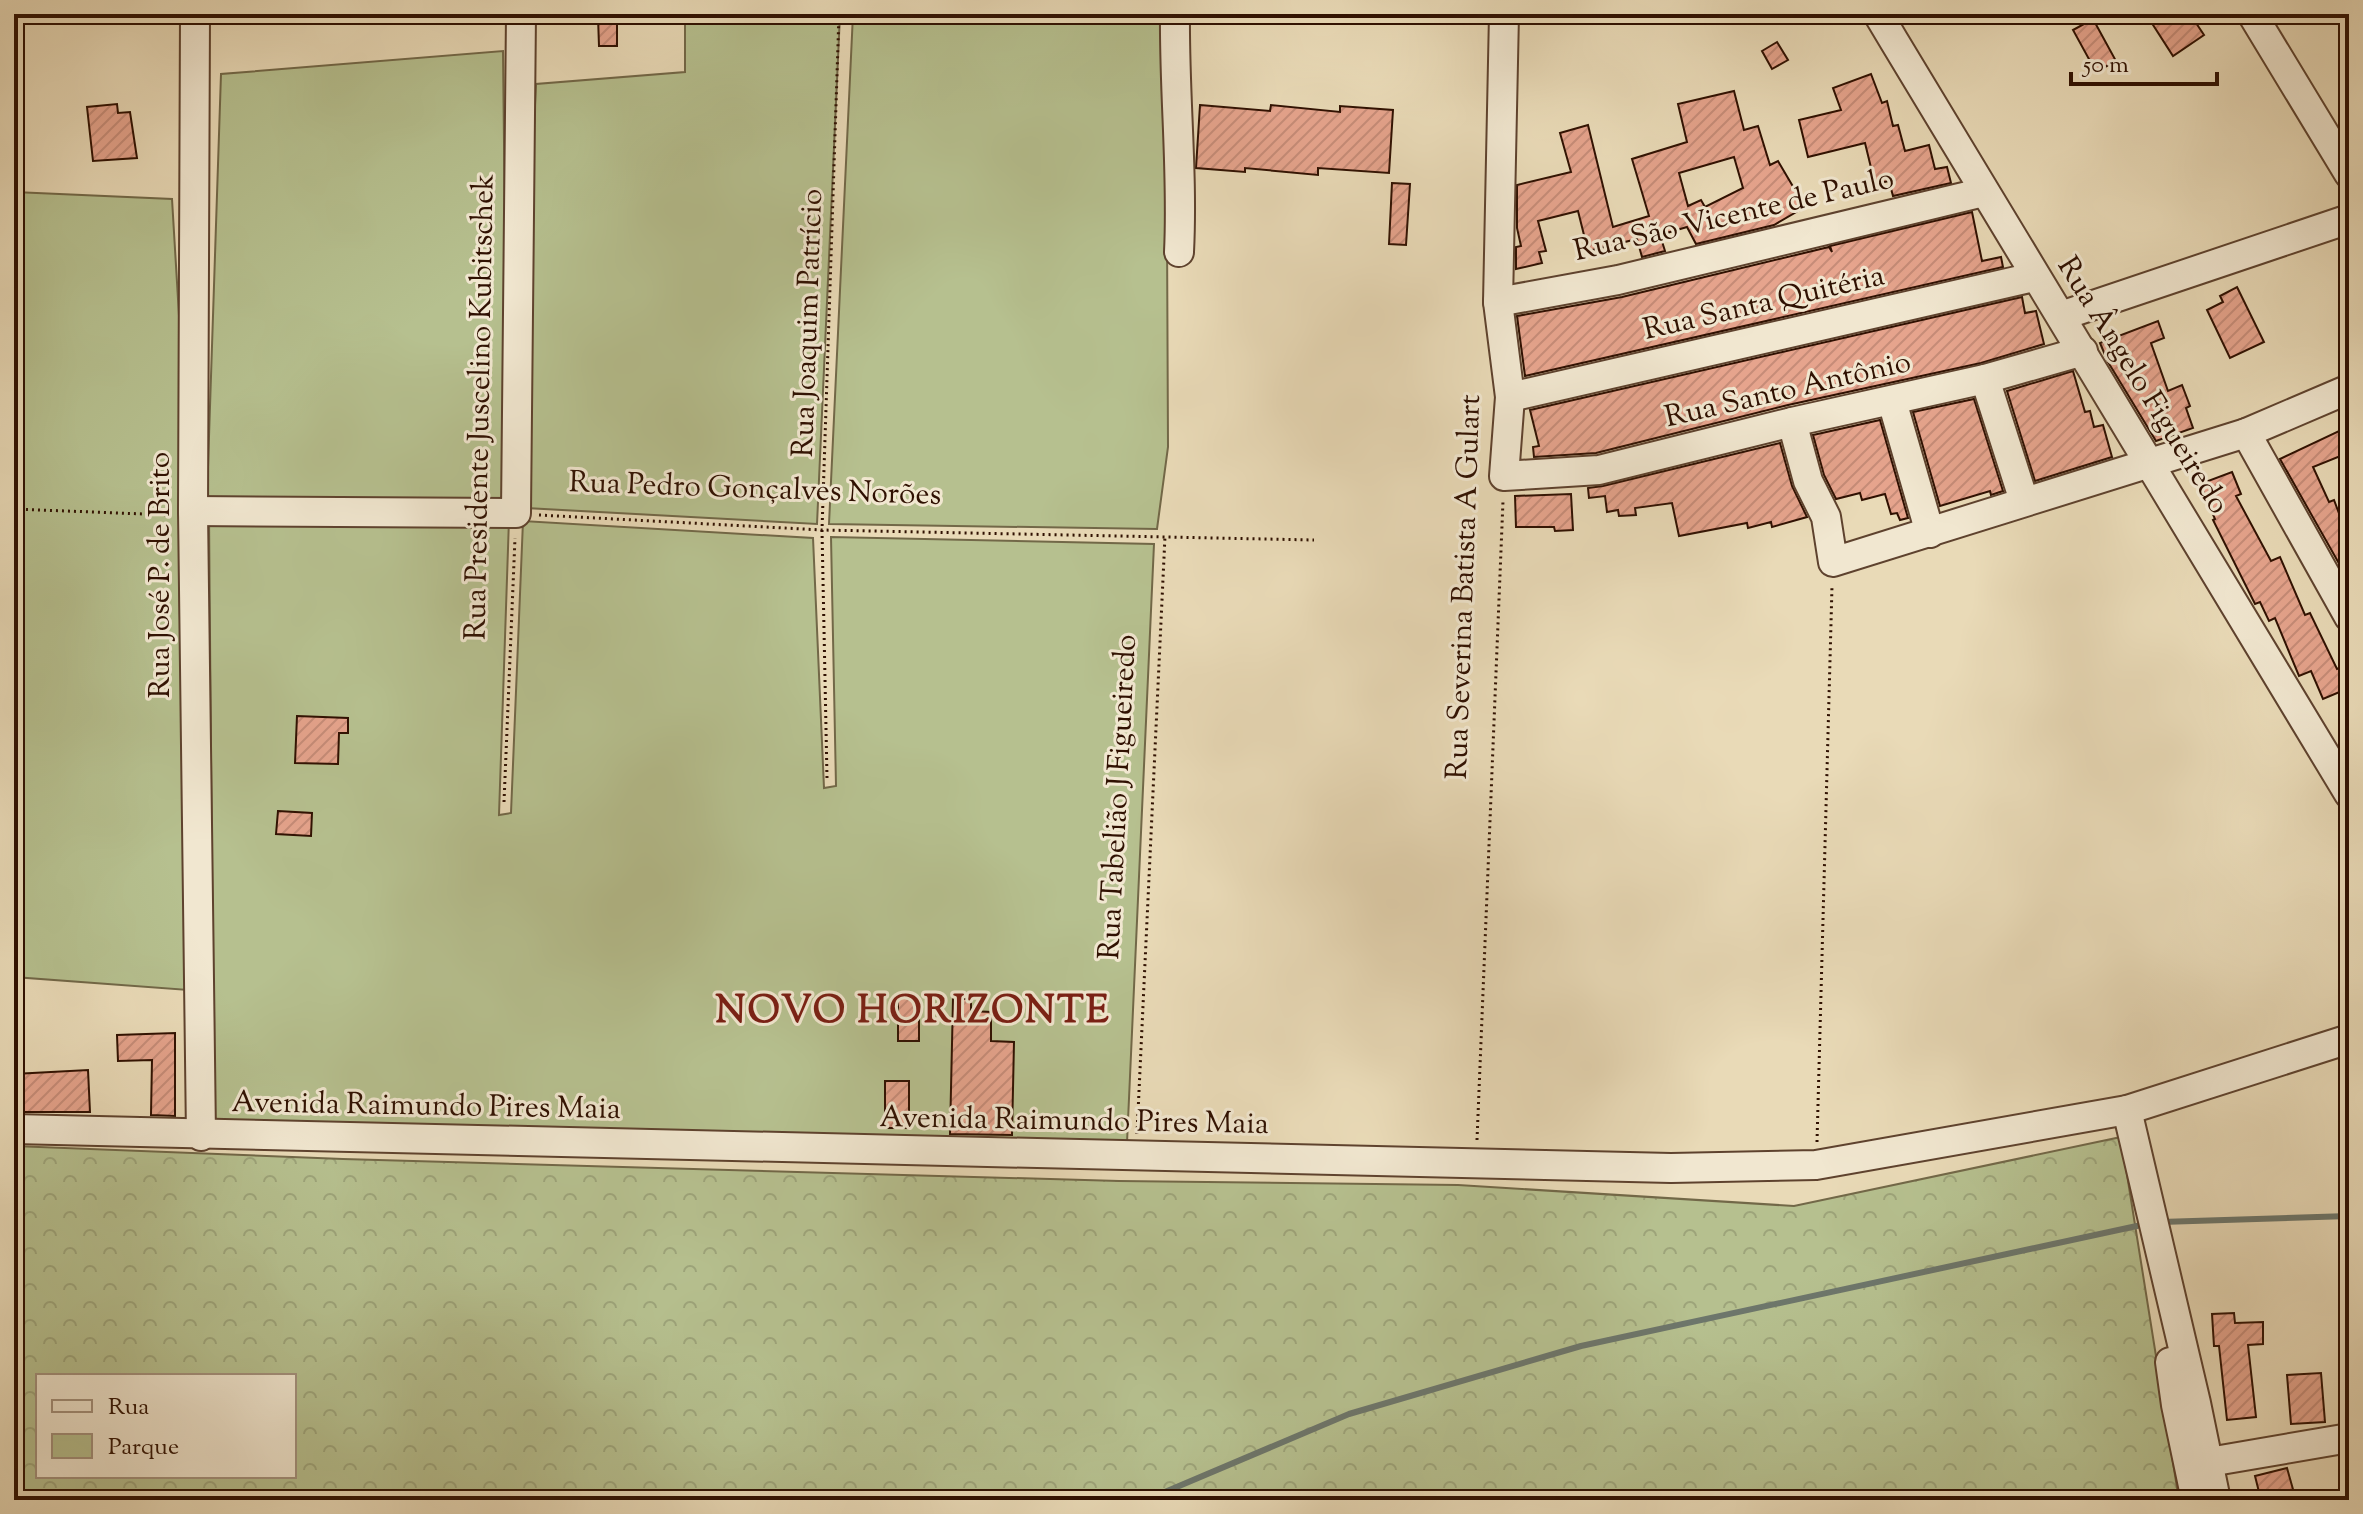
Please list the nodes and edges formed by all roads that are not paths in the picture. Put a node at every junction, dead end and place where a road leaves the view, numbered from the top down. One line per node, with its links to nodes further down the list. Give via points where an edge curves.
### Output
1 (195, 14): 24 (street, Rua José P. de Brito)
2 (521, 14): 24 (street, Rua Presidente Juscelino Kubitschek, via 516,513)
3 (1175, 14): 10 (street)
4 (1504, 14): 12 (street, Rua Severina Batista A Gulart)
5 (1878, 14): 8 (street, Rua Ângelo Figueiredo)
6 (2252, 14): 7 (street)
7 (2349, 174)
8 (1984, 192): 11 (street, Rua Ângelo Figueiredo); 12 (street, Rua São Vicente de Paulo, via 1618,280)
9 (2349, 219): 13 (street)
10 (1179, 252)
11 (2034, 277): 13 (street, Rua Ângelo Figueiredo); 17 (street, Rua Santa Quitéria)
12 (1498, 302): 17 (street, Rua Severina Batista A Gulart)
13 (2061, 316): 14 (street, Rua Ângelo Figueiredo)
14 (2083, 351): 15 (street, Rua Santo Antônio); 21 (street, Rua Ângelo Figueiredo)
15 (1985, 379): 18 (street, Rua Santo Antônio); 23 (street)
16 (2349, 389): 20 (street)
17 (1510, 397): 22 (street, Rua Severina Batista A Gulart)
18 (1892, 401): 19 (street, Rua Santo Antônio); 25 (street)
19 (1792, 422): 22 (street, Rua Santo Antônio, via 1599,470); 25 (street, via 1808,481 1826,517 1833,562)
20 (2246, 433): 21 (street); 26 (street)
21 (2150, 461): 23 (street); 27 (street, Rua Ângelo Figueiredo)
22 (1504, 476)
23 (2024, 501): 25 (street)
24 (193, 511): 31 (street, Rua José P. de Brito)
25 (1930, 533)
26 (2349, 617)
27 (2349, 794)
28 (2349, 1039): 29 (street)
29 (2127, 1110): 31 (street, Avenida Raimundo Pires Maia, via 1816,1165 1671,1168); 32 (street)
30 (14, 1129): 31 (street, Avenida Raimundo Pires Maia)
31 (201, 1136)
32 (2152, 1222): 34 (street); 35 (street, via 2176,1405)
33 (2349, 1438): 34 (street)
34 (2209, 1462): 36 (street)
35 (2196, 1500)
36 (2216, 1500)

